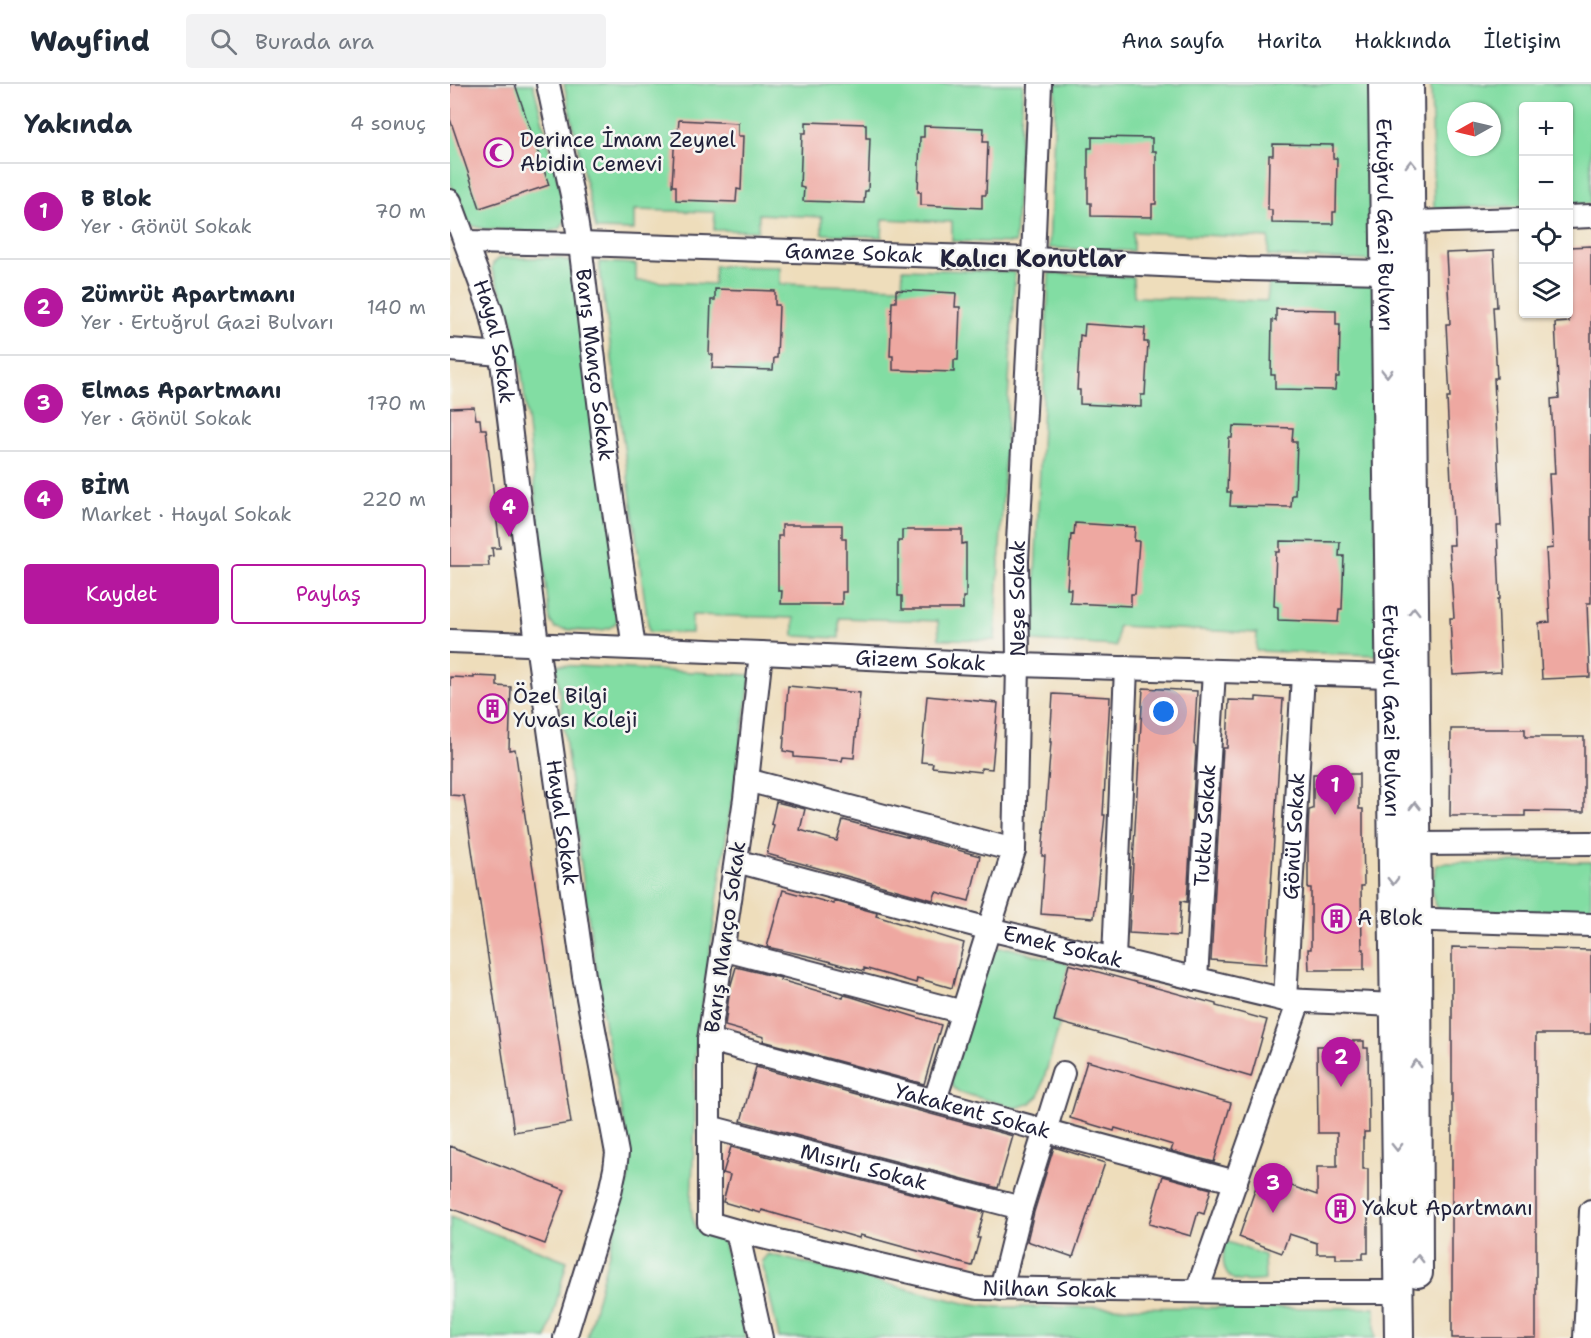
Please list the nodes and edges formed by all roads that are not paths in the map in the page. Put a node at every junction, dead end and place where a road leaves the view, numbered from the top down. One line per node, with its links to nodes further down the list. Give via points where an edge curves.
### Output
1 (548, 84): 11 (street, Barış Manço Sokak)
2 (1040, 84): 12 (street, Neşe Sokak)
3 (1383, 84): 13 (main road, Ertuğrul Gazi Bulvarı)
4 (1409, 84): 9 (main road, Ertuğrul Gazi Bulvarı, one-way to 4)
5 (450, 201): 10 (street, Hayal Sokak)
6 (1591, 216): 7 (street)
7 (1573, 217)
8 (1519, 219): 9 (street)
9 (1412, 222): 27 (main road, Ertuğrul Gazi Bulvarı, one-way to 9)
10 (466, 242): 11 (street, Gamze Sokak); 15 (street, Hayal Sokak, via 491,311)
11 (580, 244): 12 (street, Gamze Sokak); 18 (street, Barış Manço Sokak)
12 (1033, 259): 13 (street, Gamze Sokak); 20 (street, Neşe Sokak, via 1017,561)
13 (1385, 272): 24 (main road, Ertuğrul Gazi Bulvarı, one-way to 24)
14 (450, 350): 15 (street)
15 (501, 354): 17 (street, Hayal Sokak)
16 (450, 641): 17 (street, Gizem Sokak)
17 (537, 644): 18 (street, Gizem Sokak); 52 (street, Hayal Sokak, via 584,976 616,1153 610,1192)
18 (634, 648): 19 (street, Gizem Sokak)
19 (761, 653): 20 (street, Gizem Sokak); 25 (street, Barış Manço Sokak)
20 (1018, 665): 21 (street, Gizem Sokak); 28 (street, Neşe Sokak)
21 (1126, 668): 22 (street, Gizem Sokak); 34 (street)
22 (1214, 671): 23 (street, Gizem Sokak); 35 (street, Tutku Sokak)
23 (1303, 674): 24 (street, Gizem Sokak); 36 (street, Gönül Sokak)
24 (1390, 676): 30 (main road, Ertuğrul Gazi Bulvarı, one-way to 30)
25 (747, 780): 28 (street); 29 (street, Barış Manço Sokak)
26 (1591, 843): 27 (street)
27 (1416, 844): 30 (main road, Ertuğrul Gazi Bulvarı)
28 (1014, 850): 32 (street, Neşe Sokak)
29 (736, 861): 32 (street, Emek Sokak); 33 (street, Barış Manço Sokak)
30 (1405, 919): 31 (street); 37 (main road, Ertuğrul Gazi Bulvarı); 55 (main road, Ertuğrul Gazi Bulvarı, one-way to 30)
31 (1591, 925)
32 (989, 929): 34 (street, Emek Sokak); 38 (street, Neşe Sokak)
33 (722, 949): 38 (street); 39 (street, Barış Manço Sokak)
34 (1114, 959): 35 (street, Emek Sokak)
35 (1196, 979): 36 (street, Emek Sokak)
36 (1292, 1001): 37 (street, Emek Sokak); 44 (street, Gönül Sokak)
37 (1395, 1005): 51 (main road, Ertuğrul Gazi Bulvarı, one-way to 51)
38 (963, 1012): 41 (street, Neşe Sokak)
39 (709, 1040): 41 (street, Yakakent Sokak); 42 (street, Barış Manço Sokak)
40 (1062, 1073): 43 (street)
41 (935, 1100): 43 (street, Yakakent Sokak)
42 (709, 1127): 45 (street, Mısırlı Sokak); 47 (street, Barış Manço Sokak)
43 (1045, 1130): 44 (street, Yakakent Sokak); 45 (street)
44 (1236, 1182): 50 (street, Gönül Sokak)
45 (1021, 1208): 49 (street)
46 (1591, 1211): 56 (street)
47 (709, 1223): 48 (street, Nilhan Sokak)
48 (737, 1231): 49 (street, Nilhan Sokak, via 978,1288); 53 (street)
49 (1001, 1289): 50 (street, Nilhan Sokak)
50 (1197, 1291): 51 (street, Nilhan Sokak)
51 (1398, 1292): 54 (main road, Ertuğrul Gazi Bulvarı)
52 (565, 1338)
53 (761, 1338)
54 (1399, 1338)
55 (1418, 1338)
56 (1585, 1338)

